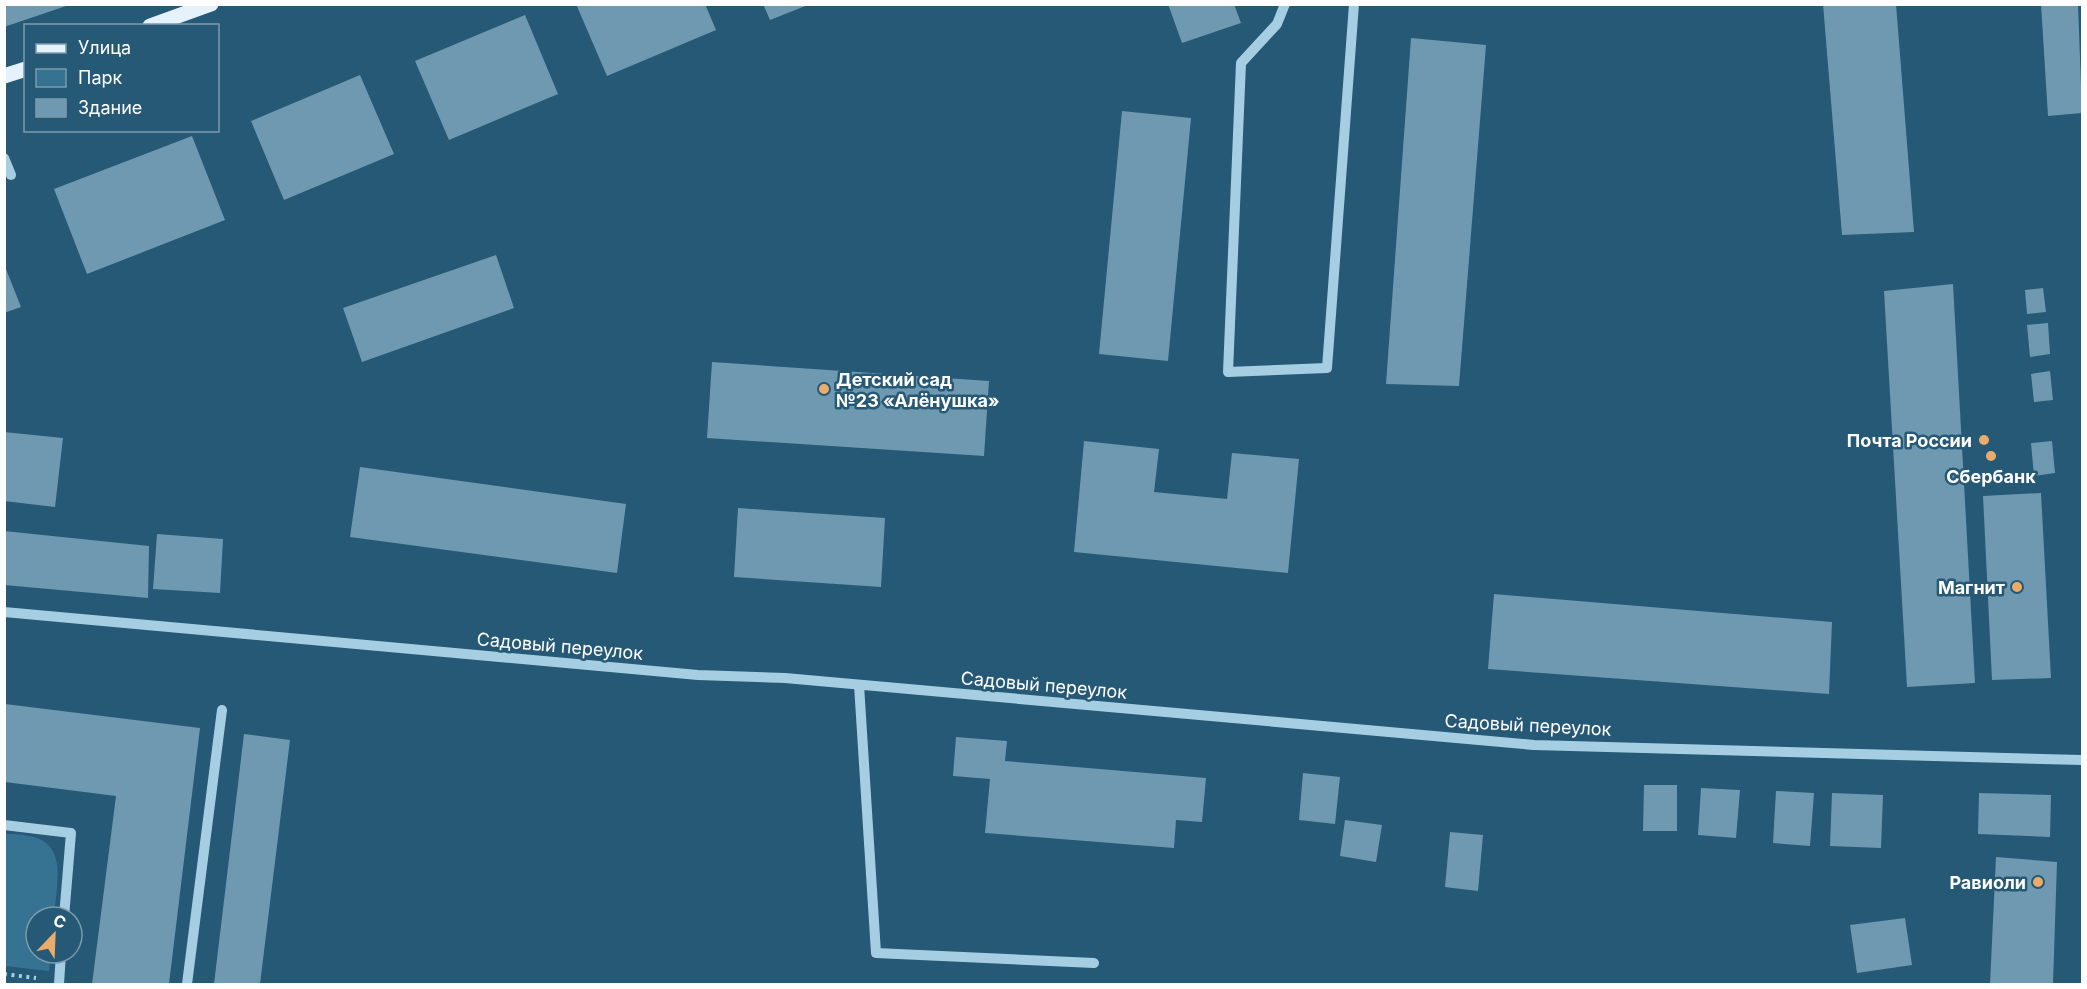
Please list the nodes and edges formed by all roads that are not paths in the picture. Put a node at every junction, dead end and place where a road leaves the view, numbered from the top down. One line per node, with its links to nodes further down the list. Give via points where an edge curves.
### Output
1 (211, 4): 4 (main road)
2 (1285, 4): 3 (street, via 1277,24 1241,63 1228,372 1327,368)
3 (1354, 4)
4 (156, 24)
5 (24, 70): 6 (main road)
6 (4, 76)
7 (4, 158): 8 (street)
8 (11, 175)
9 (4, 612): 10 (street, Садовый переулок, via 698,675)
10 (859, 685): 12 (street, Садовый переулок, via 1534,745); 15 (street, via 876,953)
11 (222, 710): 18 (street)
12 (2082, 760)
13 (4, 825): 14 (street, via 71,833)
14 (65, 905)
15 (1094, 963)
16 (60, 965): 17 (street)
17 (59, 983)
18 (187, 984)

